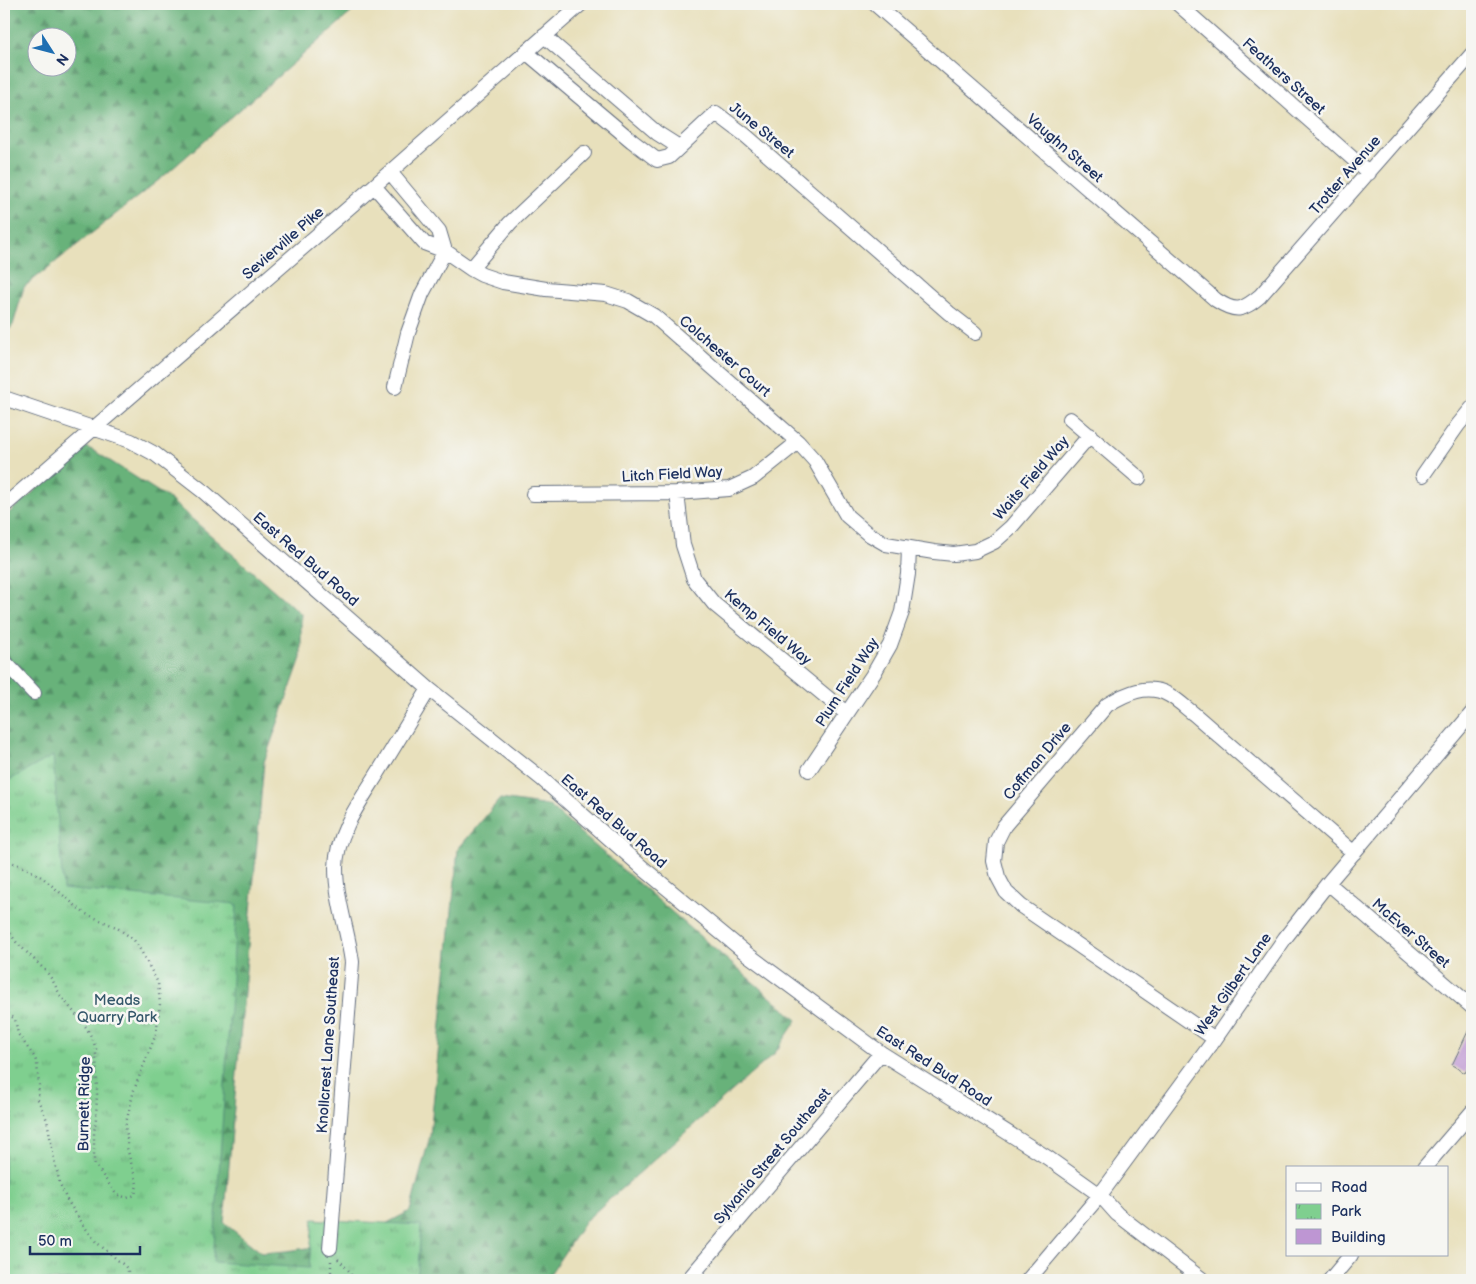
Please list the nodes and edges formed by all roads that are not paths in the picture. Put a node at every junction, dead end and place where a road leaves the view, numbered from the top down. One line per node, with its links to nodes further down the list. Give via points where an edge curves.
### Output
1 (581, 4): 4 (street, Sevierville Pike)
2 (875, 4): 14 (street, Vaughn Street, via 1216,300)
3 (1178, 4): 10 (street, Feathers Street)
4 (544, 36): 5 (street, Sevierville Pike); 7 (street, via 657,133)
5 (526, 52): 7 (street, June Street, via 657,160 669,157); 9 (street, Sevierville Pike)
6 (1472, 54): 10 (street, Trotter Avenue)
7 (679, 147): 15 (street, June Street, via 716,114 745,134)
8 (584, 153): 13 (street, via 510,223)
9 (390, 172): 11 (street, Sevierville Pike); 12 (street, via 439,230)
10 (1368, 173): 14 (street, Trotter Avenue, via 1260,296)
11 (374, 186): 12 (street, Colchester Court, via 424,242); 20 (street, Sevierville Pike)
12 (445, 251): 13 (street, Colchester Court); 16 (street, via 422,294 408,332)
13 (471, 269): 22 (street, Colchester Court, via 503,282 606,294 628,301 654,316)
14 (1237, 310)
15 (975, 334)
16 (395, 387)
17 (4, 398): 20 (street, East Red Bud Road)
18 (1472, 408): 23 (street)
19 (1070, 419): 21 (street)
20 (92, 428): 27 (street, Sevierville Pike); 30 (street, East Red Bud Road, via 131,441 173,467)
21 (1090, 435): 24 (street); 28 (street, Waits Field Way, via 1011,527 994,542 975,551 954,554)
22 (798, 442): 25 (street, Litch Field Way, via 753,478 729,489); 28 (street, Colchester Court, via 815,461 848,516 886,544)
23 (1423, 475)
24 (1139, 478)
25 (678, 493): 26 (street, Litch Field Way); 32 (street, Kemp Field Way, via 683,544 694,579 714,604)
26 (533, 494)
27 (4, 506)
28 (909, 548): 32 (street, Plum Field Way, via 902,612 890,645)
29 (4, 661): 31 (street)
30 (429, 689): 39 (street, East Red Bud Road, via 542,779 747,954); 43 (street, Knollcrest Lane Southeast, via 352,817 340,844 336,866 337,888 352,962)
31 (34, 693)
32 (846, 713): 34 (street, Plum Field Way)
33 (1472, 713): 35 (street, West Gilbert Lane)
34 (809, 770)
35 (1354, 853): 36 (street, West Gilbert Lane); 38 (street, Coffman Drive, via 1194,714 1169,695 1152,690 1123,695 1107,705 1004,826 996,842 994,861 1006,892 1021,906)
36 (1328, 883): 37 (street, McEver Street); 38 (street, West Gilbert Lane)
37 (1472, 1007)
38 (1214, 1039): 42 (street, West Gilbert Lane)
39 (882, 1053): 42 (street, East Red Bud Road, via 1048,1158); 45 (street, Sylvania Street Southeast)
40 (1472, 1112): 41 (street)
41 (1426, 1166)
42 (1100, 1195): 46 (street, West Gilbert Lane); 47 (street, East Red Bud Road, via 1117,1214)
43 (330, 1248)
44 (1350, 1256): 48 (street)
45 (688, 1280)
46 (1028, 1280)
47 (1203, 1280)
48 (1330, 1280)

